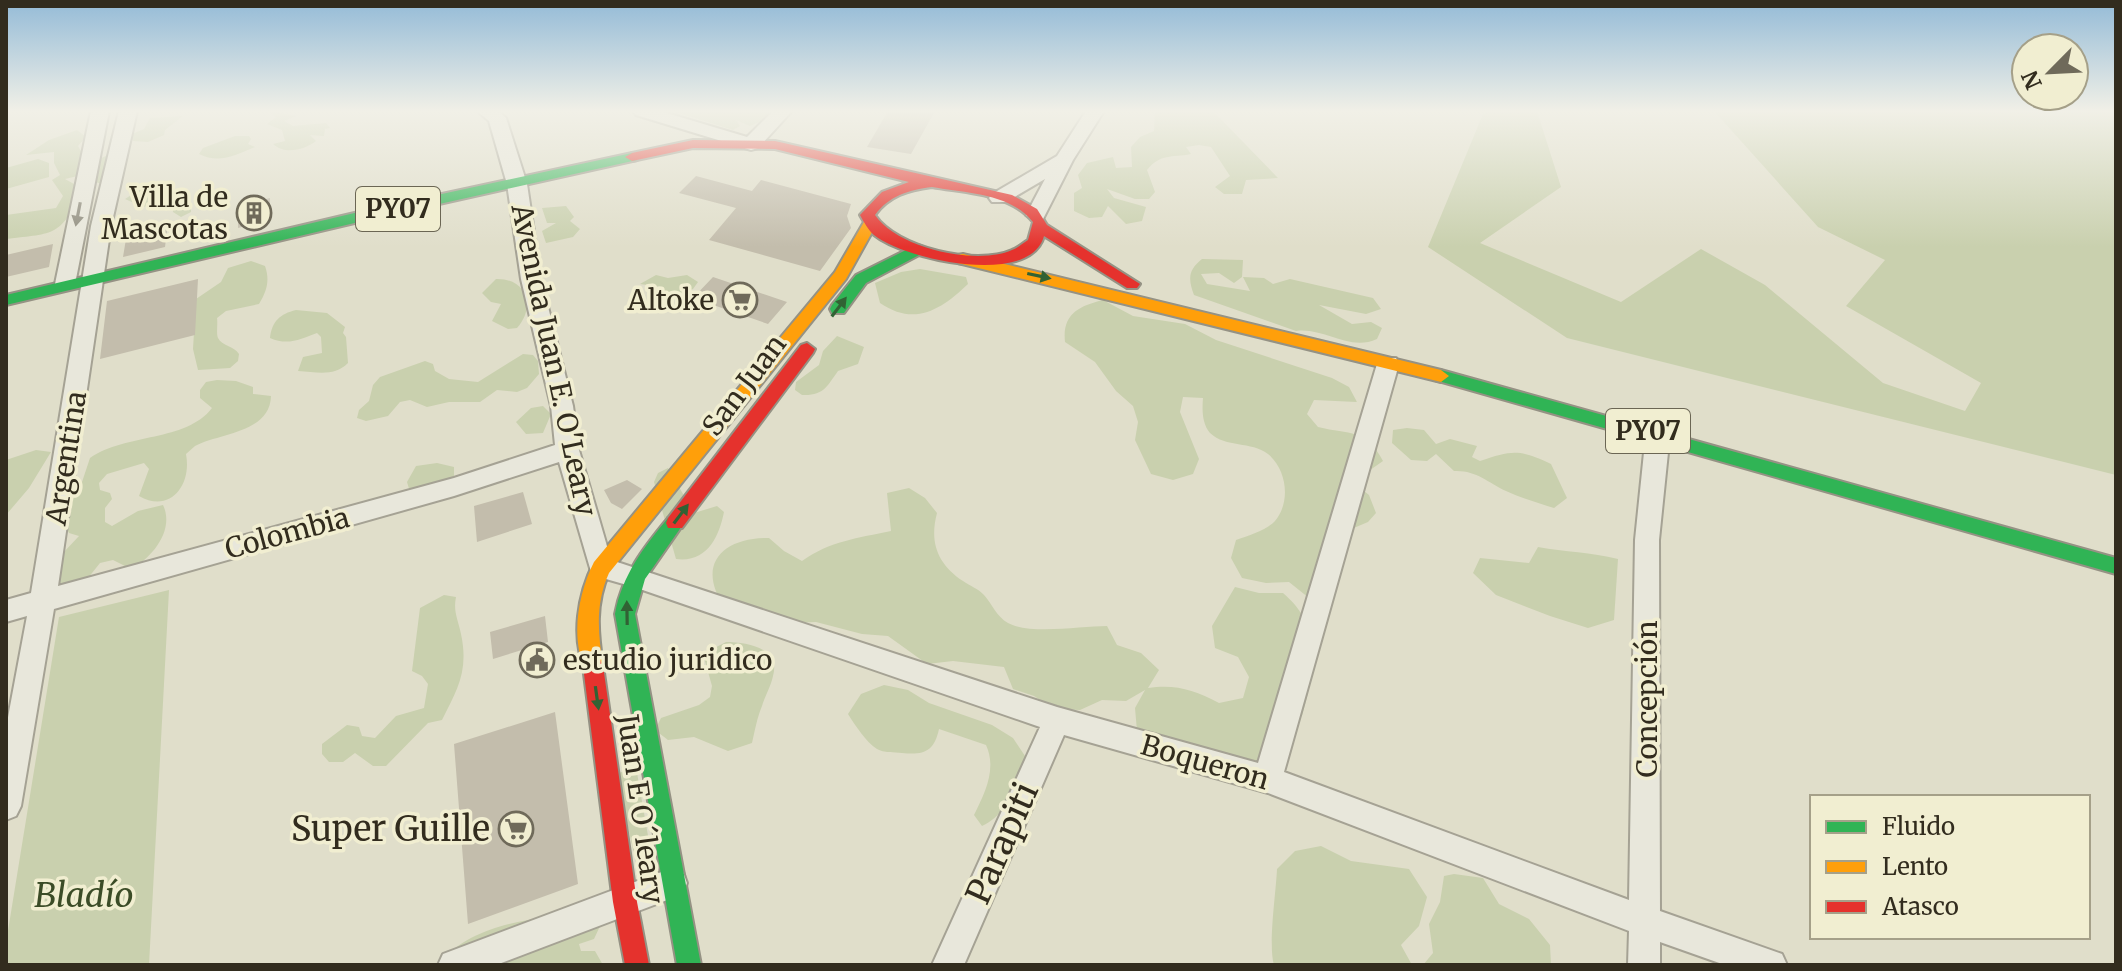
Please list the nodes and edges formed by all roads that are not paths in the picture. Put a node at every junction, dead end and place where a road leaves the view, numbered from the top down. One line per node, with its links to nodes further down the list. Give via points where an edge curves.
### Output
1 (91, 156): 18 (street, one-way to 18)
2 (117, 156): 17 (street, Argentina)
3 (509, 156): 10 (street, Avenida Juan E. O'Leary)
4 (639, 156): 10 (main road, PY07)
5 (805, 156): 11 (main road, PY07)
6 (824, 156): 9 (main road, PY07)
7 (1066, 156): 8 (street)
8 (1064, 160): 12 (street); 13 (street)
9 (932, 183): 11 (main road, PY07, via 898,188 879,198); 12 (main road, PY07)
10 (517, 184): 17 (main road, PY07); 23 (street, Avenida Juan E. O'Leary)
11 (864, 195): 14 (main road)
12 (999, 198): 13 (main road, PY07)
13 (1038, 221): 16 (main road, PY07, via 1037,240 1029,248 1009,257); 20 (main road, PY07, via 1107,272)
14 (869, 225): 15 (main road, PY07); 25 (main road, San Juan, via 841,275)
15 (916, 250): 16 (main road, PY07); 26 (main road, San Juan, one-way to 15, via 861,279)
16 (963, 259): 20 (main road, PY07, one-way to 20)
17 (94, 279): 18 (main road, PY07); 27 (street, Argentina)
18 (65, 284): 19 (main road, PY07)
19 (6, 300)
20 (1176, 306): 21 (main road, PY07)
21 (1388, 364): 22 (main road, PY07); 30 (street)
22 (1658, 433): 24 (main road, PY07); 34 (street, Concepción, via 1647,540)
23 (567, 450): 25 (street, Avenida Juan E. O'Leary); 27 (street, Colombia, via 454,487)
24 (2116, 566)
25 (601, 568): 26 (street, Boqueron); 33 (main road, Juan E O´leary, one-way to 33, via 586,616)
26 (634, 576): 29 (street, Boqueron); 32 (main road, one-way to 26, via 625,614)
27 (43, 599): 28 (street, Colombia); 31 (street, Argentina)
28 (6, 611)
29 (1057, 720): 30 (street, Boqueron); 38 (street, Parapiti)
30 (1268, 779): 34 (street, Boqueron)
31 (6, 806)
32 (672, 883): 33 (street); 37 (main road)
33 (625, 902): 35 (street); 36 (main road, Juan E O´leary)
34 (1646, 922): 39 (street, Concepción); 40 (street, Boqueron)
35 (454, 965)
36 (637, 965)
37 (689, 965)
38 (948, 965)
39 (1644, 965)
40 (1771, 965)

